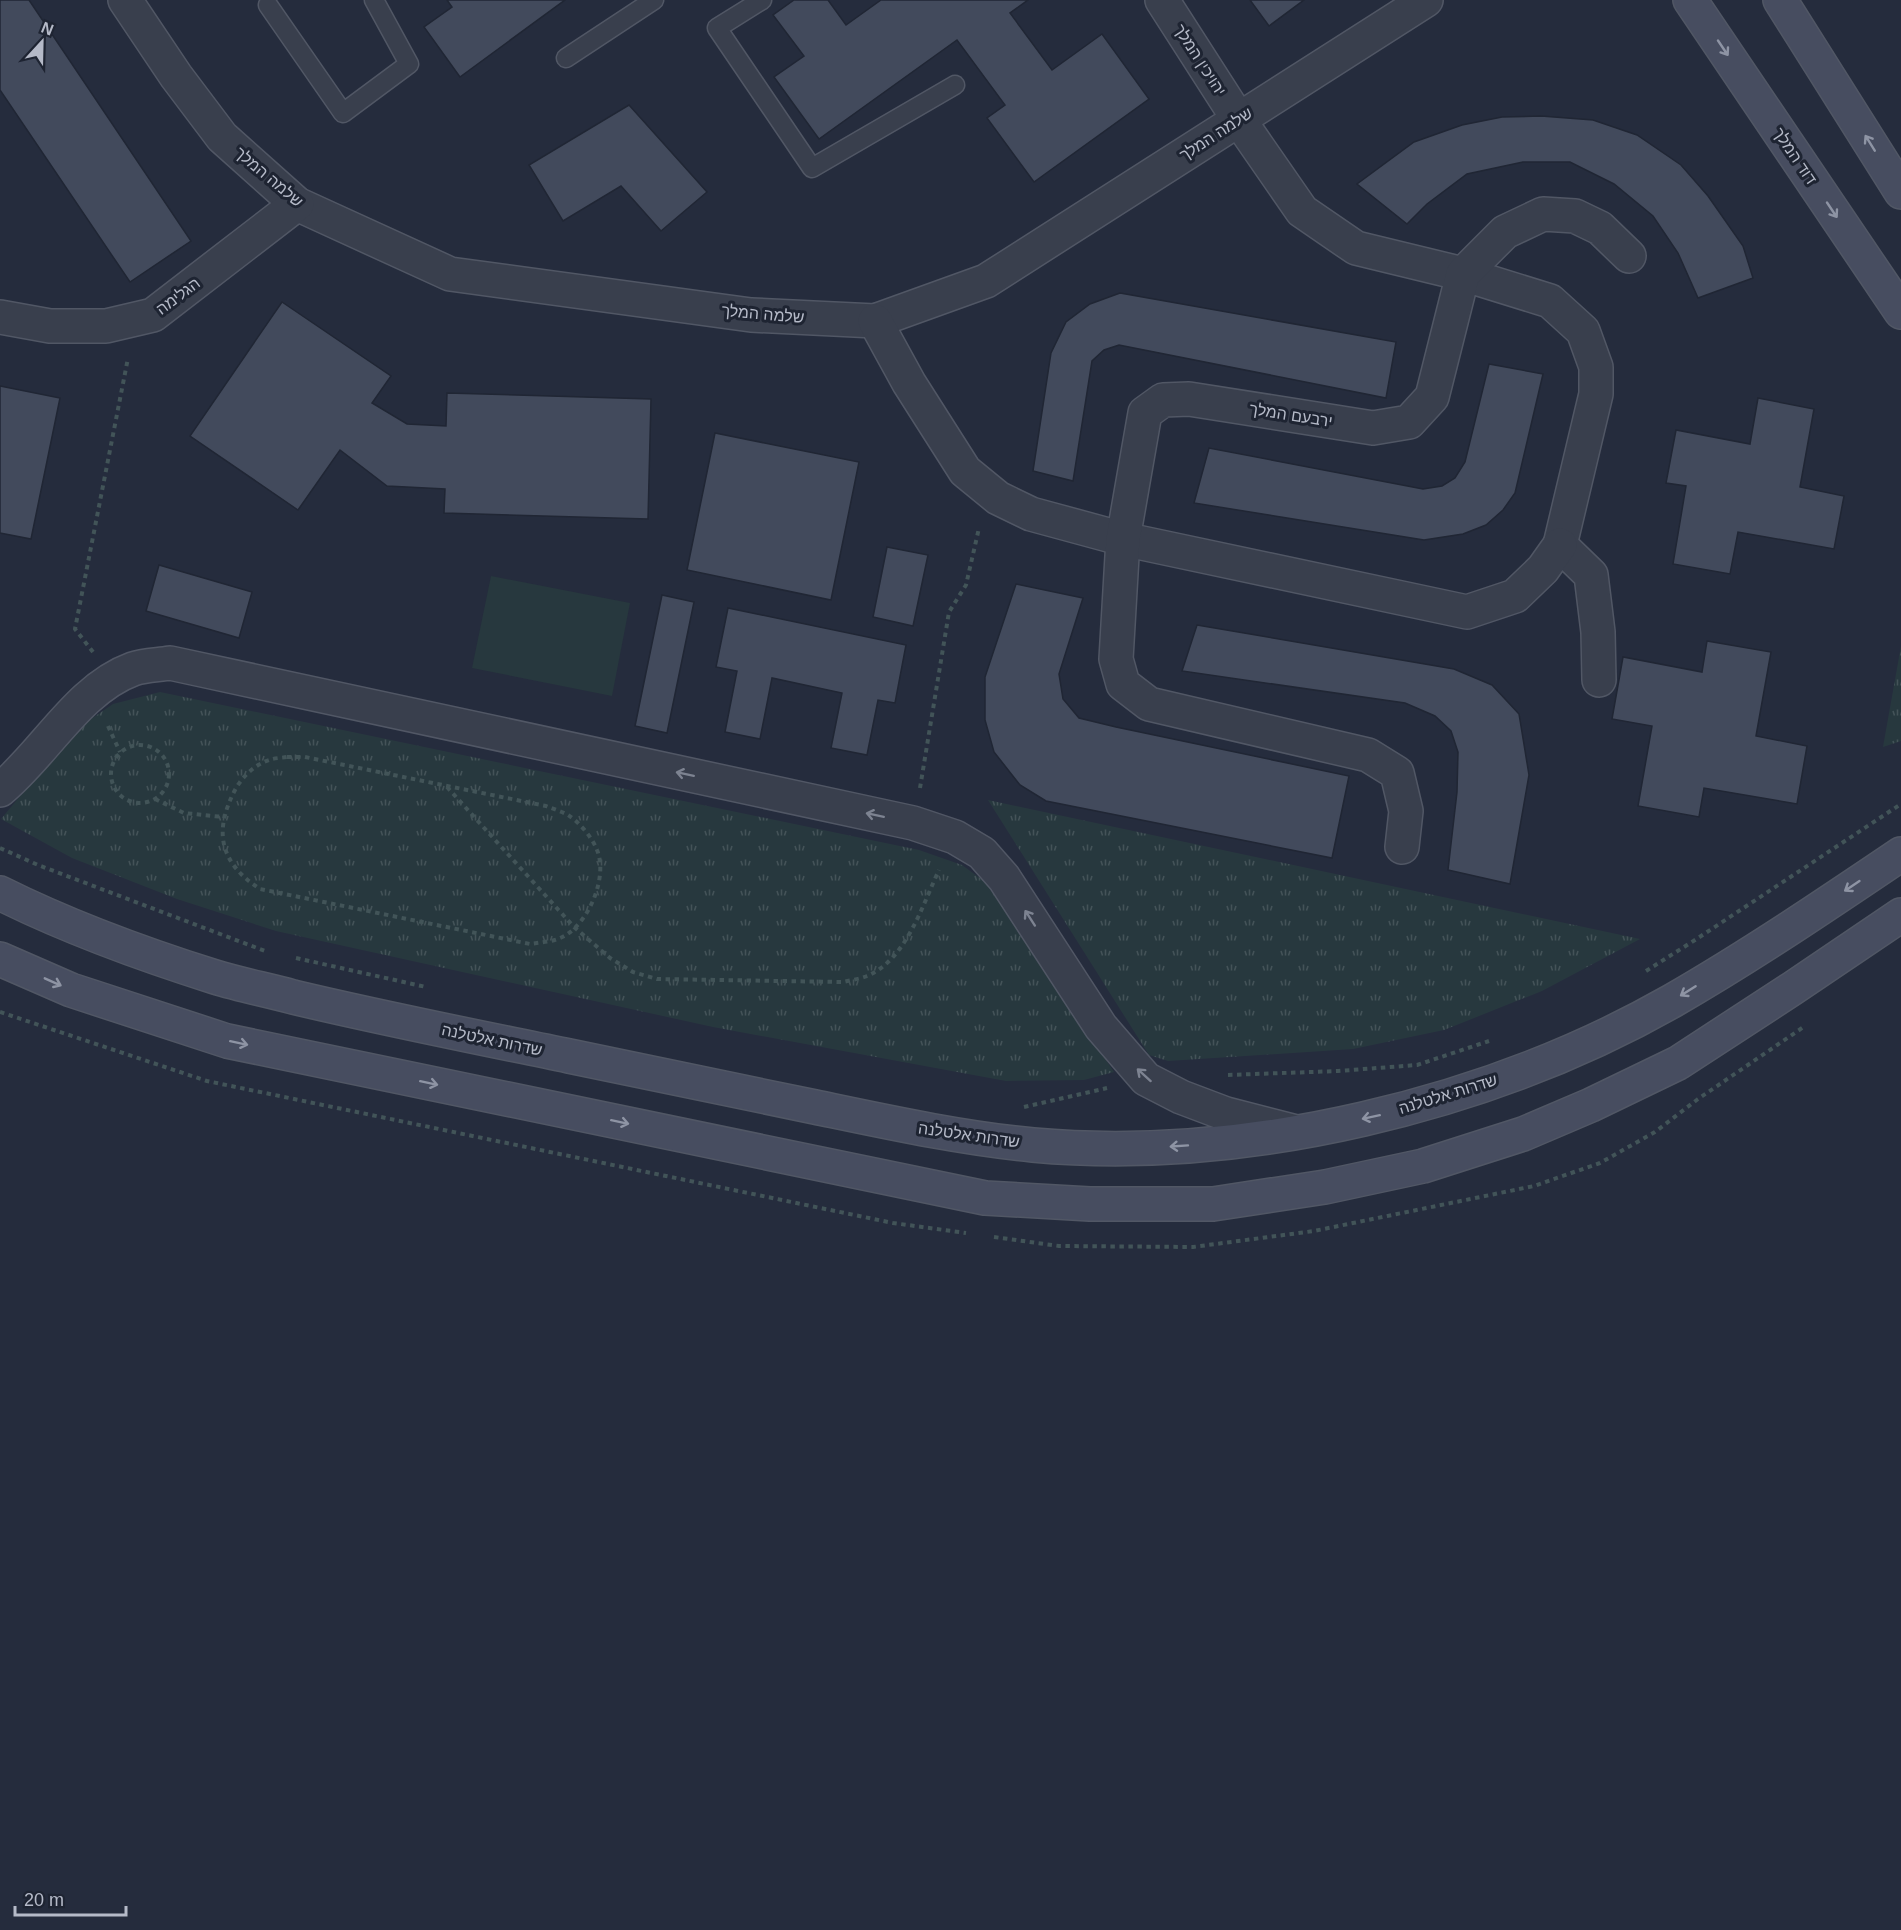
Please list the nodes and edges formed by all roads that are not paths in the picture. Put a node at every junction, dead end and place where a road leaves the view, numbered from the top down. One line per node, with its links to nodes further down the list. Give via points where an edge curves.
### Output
1 (125, 0): 14 (street, שלמה המלך, via 222,137)
2 (374, 0): 9 (lane, via 409,64 343,113)
3 (762, 0): 11 (lane, via 717,28 812,168)
4 (1162, 0): 12 (street, יהויכין המלך)
5 (1426, 0): 12 (street, שלמה המלך)
6 (1690, 0): 17 (main road, דוד המלך, one-way to 17)
7 (1780, 0): 13 (main road, one-way to 7)
8 (652, 1): 10 (lane)
9 (268, 4)
10 (566, 58)
11 (955, 85)
12 (1239, 120): 16 (street, via 1302,212 1356,248); 19 (street, שלמה המלך, via 986,281)
13 (1901, 192)
14 (297, 204): 18 (street, הגלימה, via 153,315 106,326 50,326); 19 (street, שלמה המלך, via 450,274 751,315)
15 (1629, 256): 16 (street, via 1600,228 1575,216 1543,214 1505,232)
16 (1463, 274): 20 (street, ירבעם המלך, via 1432,397 1410,422 1373,428 1189,399 1163,400 1145,413); 21 (street, via 1550,301 1583,331 1596,366 1596,394)
17 (1901, 312)
18 (0, 317)
19 (875, 321): 20 (street, via 965,471 998,498 1031,514)
20 (1123, 539): 21 (street, via 1467,612 1515,596 1543,569); 24 (street, ירבעם המלך, via 1116,659 1124,684 1149,704 1368,755 1397,773 1406,811)
21 (1560, 545): 22 (street, via 1591,575)
22 (1599, 680)
23 (0, 790): 29 (street, one-way to 23, via 1226,1113 1146,1079 1101,1027 1004,878 982,853 955,837 913,823 170,663 135,668 112,678 84,701)
24 (1401, 847)
25 (1901, 854): 29 (main road, שדרות אלטלנה, one-way to 29, via 1672,1001 1595,1041 1523,1071 1438,1099)
26 (0, 893): 29 (main road, שדרות אלטלנה, one-way to 26, via 1228,1143 1134,1149 1033,1145 908,1127 358,1012 219,978 113,942)
27 (1901, 915): 28 (main road, one-way to 27, via 71,990 227,1041 985,1198 1090,1204 1213,1204 1325,1187 1424,1166 1523,1134 1678,1063)
28 (0, 958)
29 (1296, 1132)

